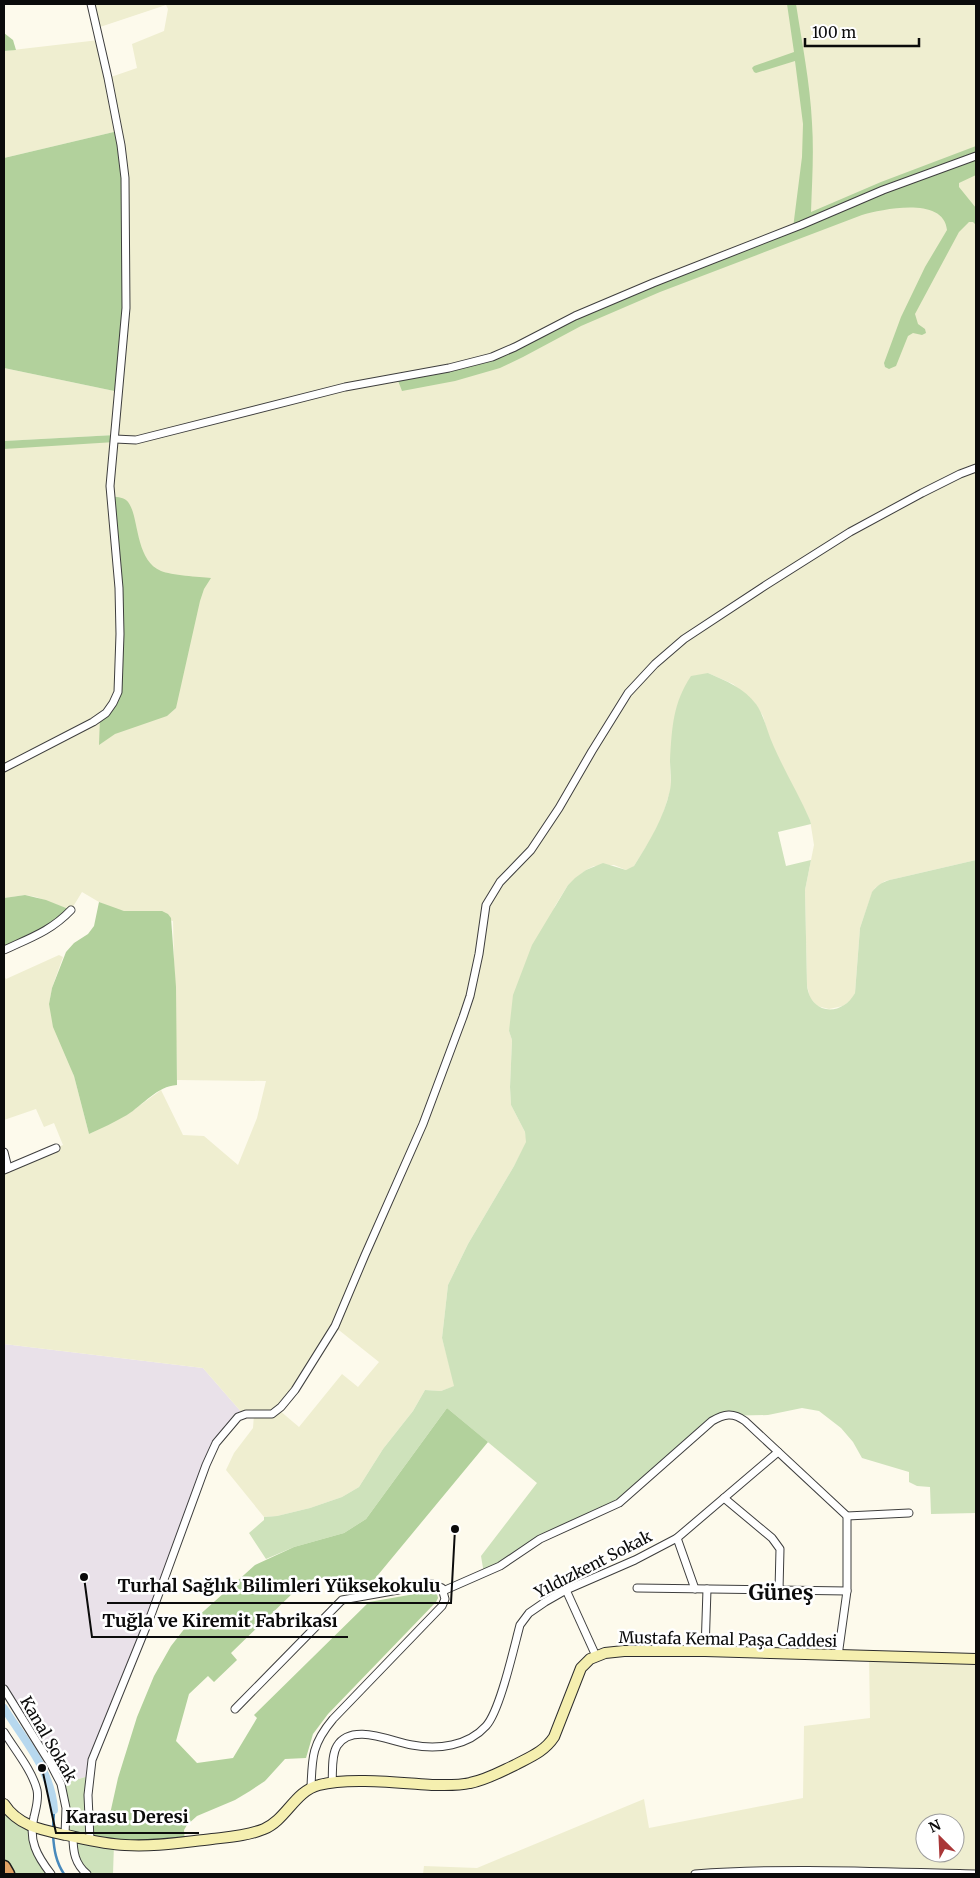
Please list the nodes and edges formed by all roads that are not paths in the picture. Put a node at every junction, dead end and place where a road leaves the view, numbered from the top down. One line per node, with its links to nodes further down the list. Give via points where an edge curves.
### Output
1 (90, 4): 3 (street, via 110,87 125,178 126,308)
2 (976, 156): 3 (street, via 653,283 575,316 492,357 341,388 136,440)
3 (115, 439): 5 (street, via 110,486 119,588 118,692 106,713)
4 (976, 468): 35 (street, via 850,532 684,639 628,693 536,843 500,882 486,905 479,954 463,1017 423,1124 335,1326 281,1407 267,1414 238,1417 211,1454 92,1760 88,1794)
5 (4, 768)
6 (71, 910): 7 (street, via 48,929)
7 (4, 950)
8 (56, 1148): 10 (street)
9 (4, 1152): 10 (street)
10 (6, 1169)
11 (778, 1452): 12 (street, Yıldızkent Sokak); 14 (street); 21 (street, via 739,1417 720,1416 626,1499 540,1539 500,1566)
12 (724, 1498): 15 (street, Yıldızkent Sokak); 20 (street, via 779,1546)
13 (909, 1513): 14 (street)
14 (847, 1516): 22 (street)
15 (677, 1538): 17 (street); 19 (street, Yıldızkent Sokak)
16 (637, 1588): 17 (street)
17 (695, 1589): 18 (street)
18 (708, 1589): 20 (street); 23 (street)
19 (566, 1590): 24 (street); 30 (street, Yıldızkent Sokak, via 538,1607 520,1624 495,1709 487,1725 474,1736 454,1744 429,1747 362,1734 351,1735 341,1741 334,1752)
20 (779, 1590): 22 (street)
21 (443, 1591): 28 (street, via 432,1584 342,1600); 31 (street, via 445,1599 442,1606 319,1737)
22 (847, 1591): 25 (street)
23 (705, 1651): 24 (street, Mustafa Kemal Paşa Caddesi, via 624,1651); 25 (street, Mustafa Kemal Paşa Caddesi)
24 (596, 1656): 30 (street, Mustafa Kemal Paşa Caddesi, via 581,1668 554,1737 535,1755 469,1784)
25 (838, 1656): 26 (street, Mustafa Kemal Paşa Caddesi)
26 (976, 1659)
27 (4, 1689): 34 (street, Kanal Sokak, via 61,1784 66,1808)
28 (235, 1709)
29 (4, 1732): 33 (street, via 32,1776 37,1791)
30 (332, 1783): 31 (street, Mustafa Kemal Paşa Caddesi)
31 (310, 1788): 35 (street, via 276,1821 254,1833 147,1845)
32 (4, 1804): 33 (street, via 17,1819)
33 (31, 1827): 34 (street); 38 (street, via 38,1856)
34 (66, 1835): 35 (street); 39 (street, Kanal Sokak, via 80,1867)
35 (90, 1840)
36 (4, 1867): 37 (highway)
37 (8, 1874)
38 (51, 1874)
39 (87, 1874)
40 (695, 1874): 41 (street, via 819,1871)
41 (976, 1874)

